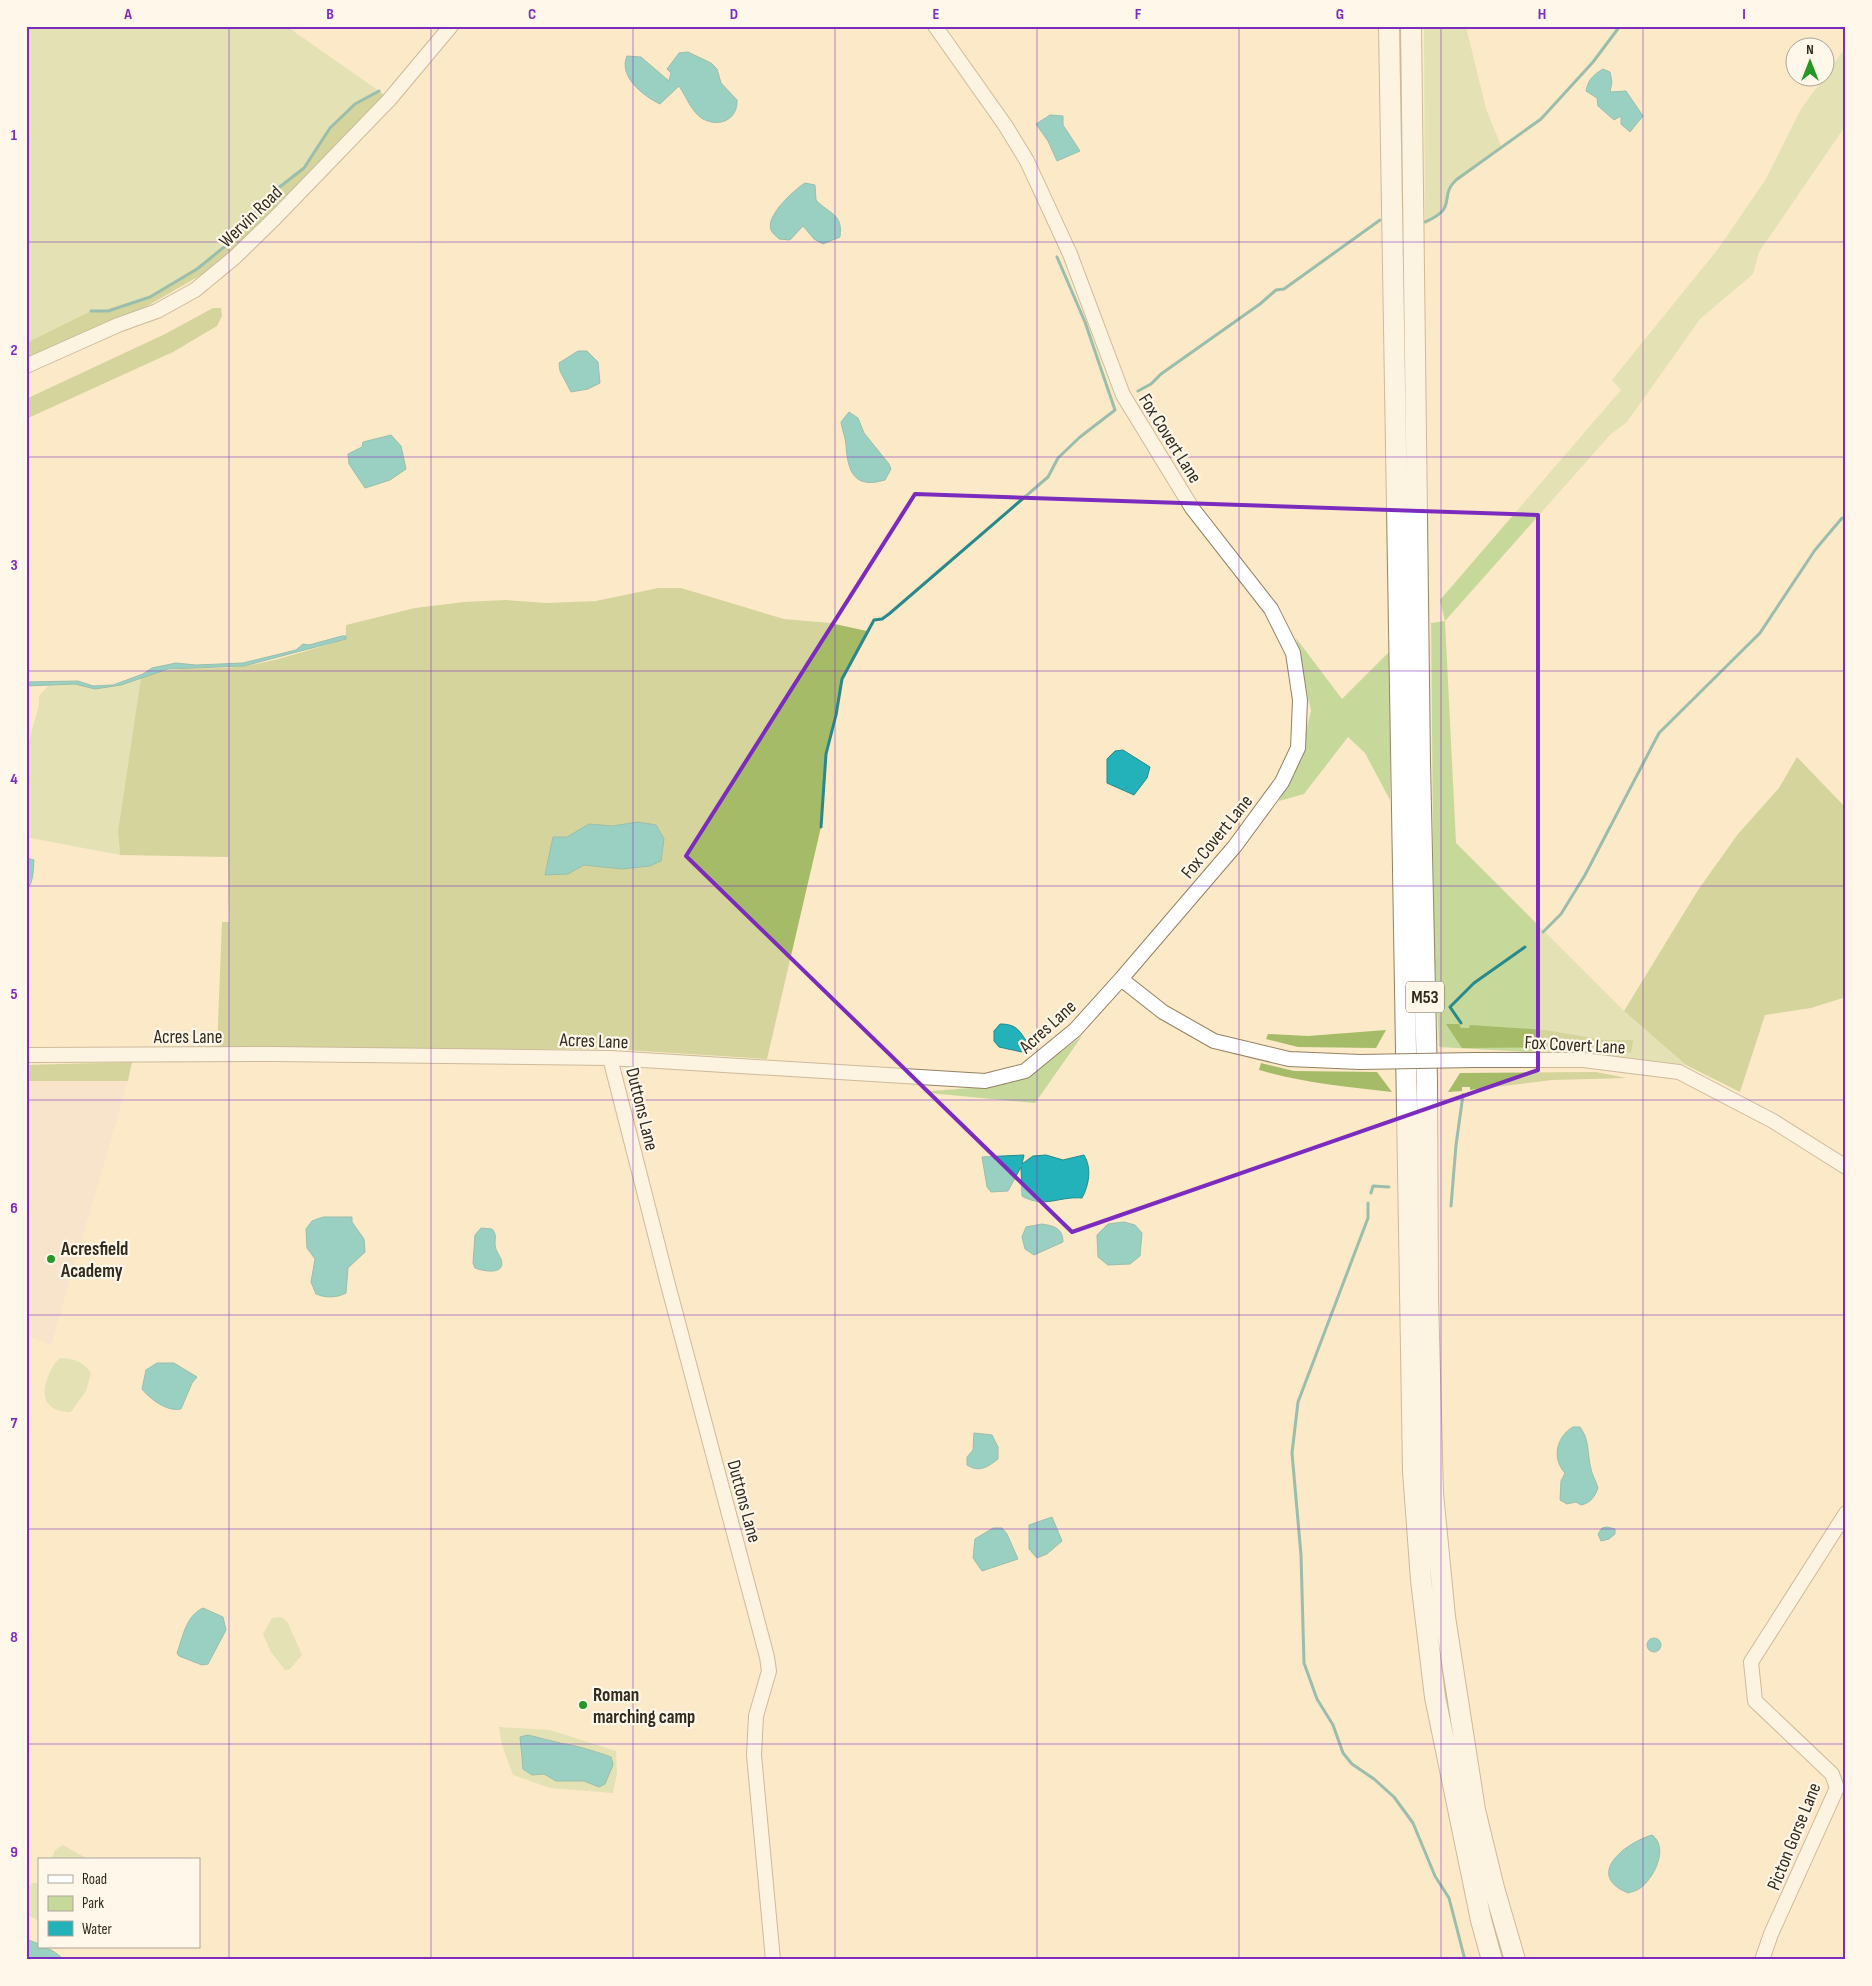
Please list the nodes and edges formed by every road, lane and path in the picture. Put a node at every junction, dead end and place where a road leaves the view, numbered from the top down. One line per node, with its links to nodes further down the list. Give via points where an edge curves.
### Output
1 (451, 26): 5 (street, Wervin Road, via 389,100 275,218 202,285 156,311)
2 (935, 26): 6 (street, Fox Covert Lane, via 1005,124 1027,161 1070,254 1123,395 1192,508 1271,609 1293,653 1300,700 1298,748 1282,782 1235,846)
3 (1389, 26): 12 (highway, M53, via 1413,1471 1421,1580 1435,1697)
4 (1411, 26): 13 (highway, M53, via 1433,1493 1445,1617 1475,1810)
5 (26, 366)
6 (1121, 979): 8 (street, Acres Lane, via 1075,1030 1024,1071 985,1081); 9 (street, Fox Covert Lane, bridge, via 1163,1012 1214,1041 1289,1059 1360,1062 1583,1060 1679,1072 1773,1121)
7 (26, 1055): 8 (street, Acres Lane)
8 (610, 1058): 11 (street, Duttons Lane, via 767,1657 769,1672 756,1716 754,1755)
9 (1846, 1167)
10 (1846, 1513): 14 (street, Picton Gorse Lane, via 1751,1662 1755,1701 1832,1774 1837,1788)
11 (774, 1960)
12 (1492, 1960)
13 (1515, 1960)
14 (1762, 1960)

